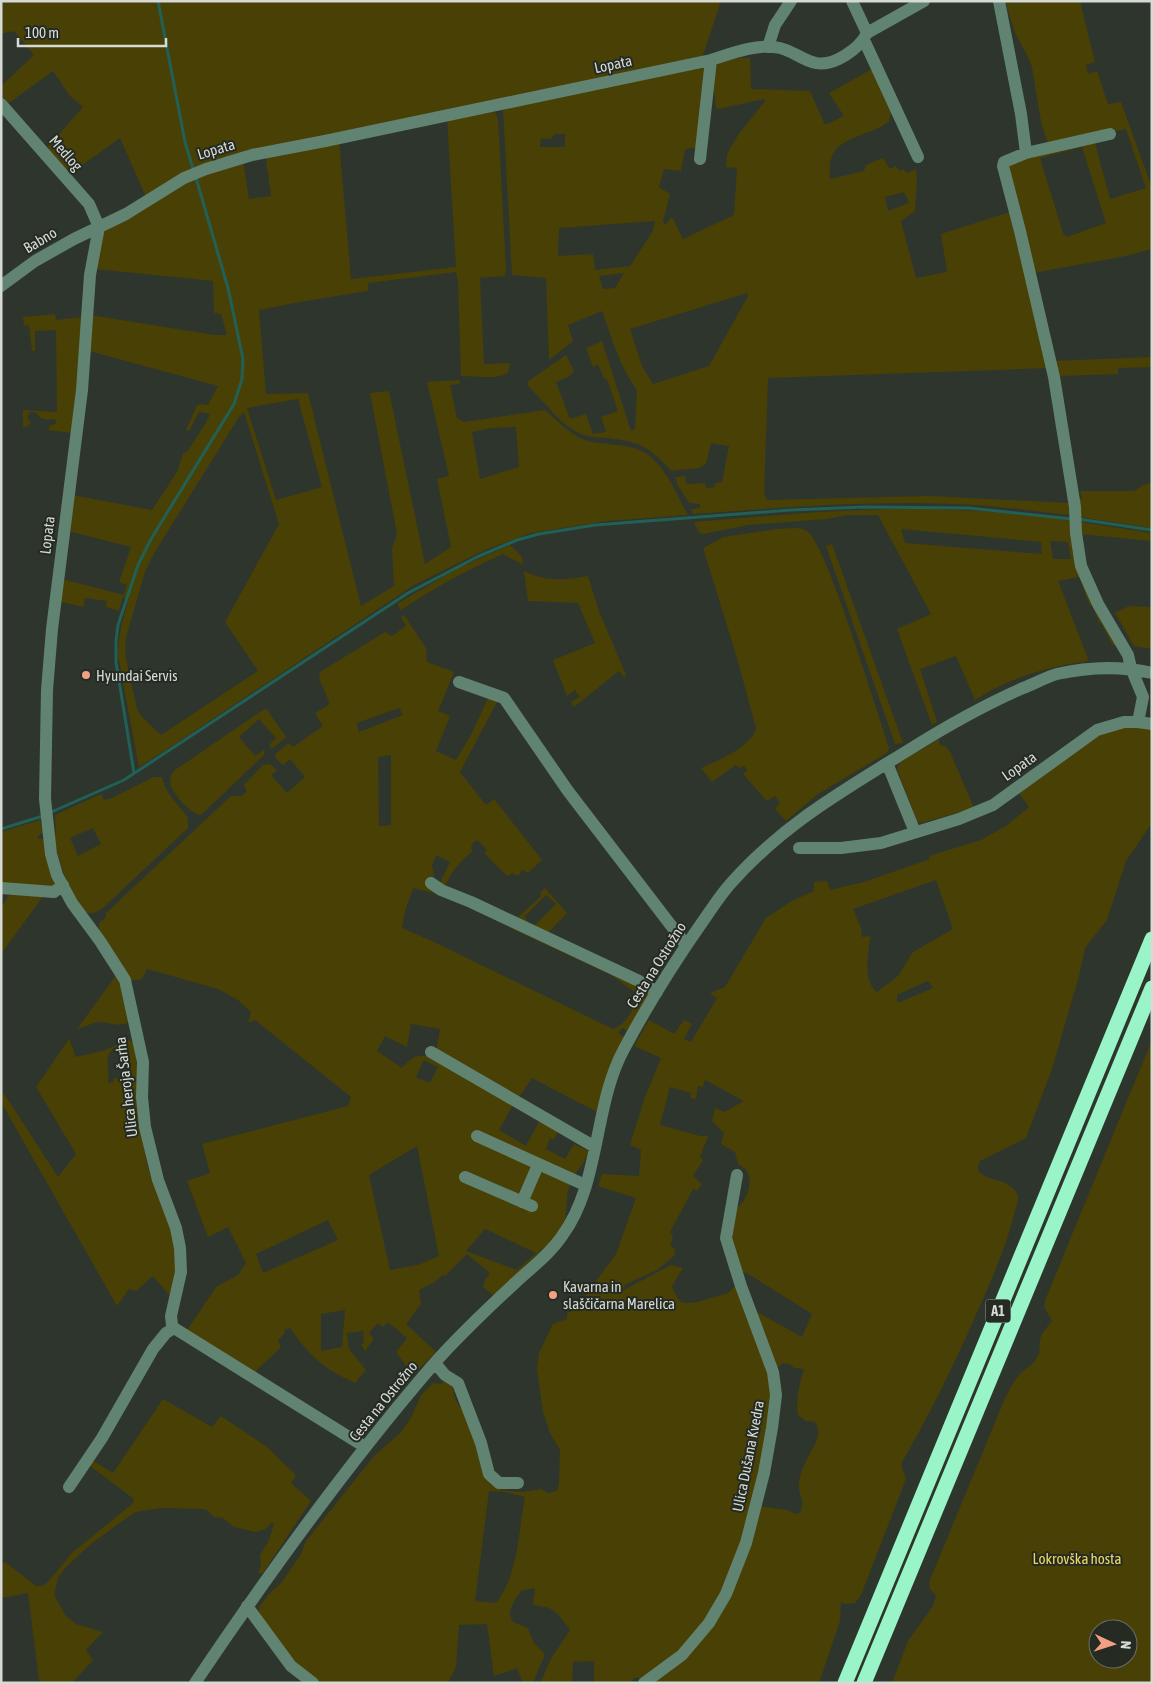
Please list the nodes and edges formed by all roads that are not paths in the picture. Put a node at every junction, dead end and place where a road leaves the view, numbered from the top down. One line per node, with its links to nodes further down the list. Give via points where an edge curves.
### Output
1 (791, 1): 6 (street, via 775,25)
2 (852, 1): 5 (street)
3 (924, 1): 5 (street, Lopata)
4 (999, 1): 10 (street)
5 (866, 36): 6 (street, Lopata, via 852,50 825,64); 11 (street)
6 (768, 47): 7 (street, Lopata, via 739,50)
7 (712, 60): 12 (street); 13 (street, Lopata, via 232,160 184,178)
8 (1, 104): 13 (street, Medlog, via 89,204)
9 (1110, 134): 10 (street)
10 (1026, 153): 15 (street, via 1004,162 1003,166 1054,377 1081,566 1098,604 1128,656)
11 (918, 157)
12 (700, 159)
13 (99, 227): 14 (street, Babno, via 35,261); 21 (street, Lopata, via 90,275 82,390 52,629 45,799)
14 (1, 286)
15 (1131, 668): 16 (street, Cesta na Ostrožno); 18 (street, via 1143,696); 20 (street, Cesta na Ostrožno, via 1089,669 1055,675 993,701)
16 (1152, 673)
17 (460, 682): 28 (street, via 504,698 568,791)
18 (1138, 722): 19 (street, Lopata); 22 (street, Lopata, via 1097,730 993,805)
19 (1152, 724)
20 (887, 763): 22 (street); 28 (street, Cesta na Ostrožno, via 789,827 729,885)
21 (49, 825): 25 (street, Ulica heroja Šarha, via 51,854)
22 (915, 832): 23 (street, Lopata, via 881,844)
23 (799, 848)
24 (431, 883): 30 (street)
25 (63, 885): 26 (street, via 54,892); 38 (street, Ulica heroja Šarha, via 125,980 142,1062 145,1127 180,1248 181,1272 171,1316)
26 (1, 888)
27 (1152, 939): 47 (highway, A1)
28 (686, 945): 30 (street, Cesta na Ostrožno)
29 (1152, 988): 48 (highway, A1)
30 (657, 992): 33 (street, Cesta na Ostrožno, via 614,1071)
31 (431, 1052): 33 (street)
32 (477, 1136): 34 (street)
33 (595, 1147): 37 (street, Cesta na Ostrožno)
34 (538, 1164): 36 (street, via 527,1204); 37 (street)
35 (737, 1175): 46 (street, Ulica Dušana Kvedra, via 726,1238 773,1372 776,1395 771,1437 746,1543 726,1594 709,1623 682,1655)
36 (465, 1177)
37 (585, 1185): 39 (street, Cesta na Ostrožno, via 574,1218 562,1237)
38 (174, 1328): 40 (street); 42 (street, via 153,1349 102,1438)
39 (435, 1363): 40 (street, Cesta na Ostrožno); 41 (street, via 444,1375 458,1383 489,1474 498,1483)
40 (365, 1447): 43 (street, Cesta na Ostrožno, via 306,1523)
41 (518, 1483)
42 (69, 1486)
43 (250, 1611): 44 (street, Cesta na Ostrožno); 45 (street, via 291,1666)
44 (194, 1683)
45 (313, 1683)
46 (644, 1683)
47 (845, 1683)
48 (864, 1683)

